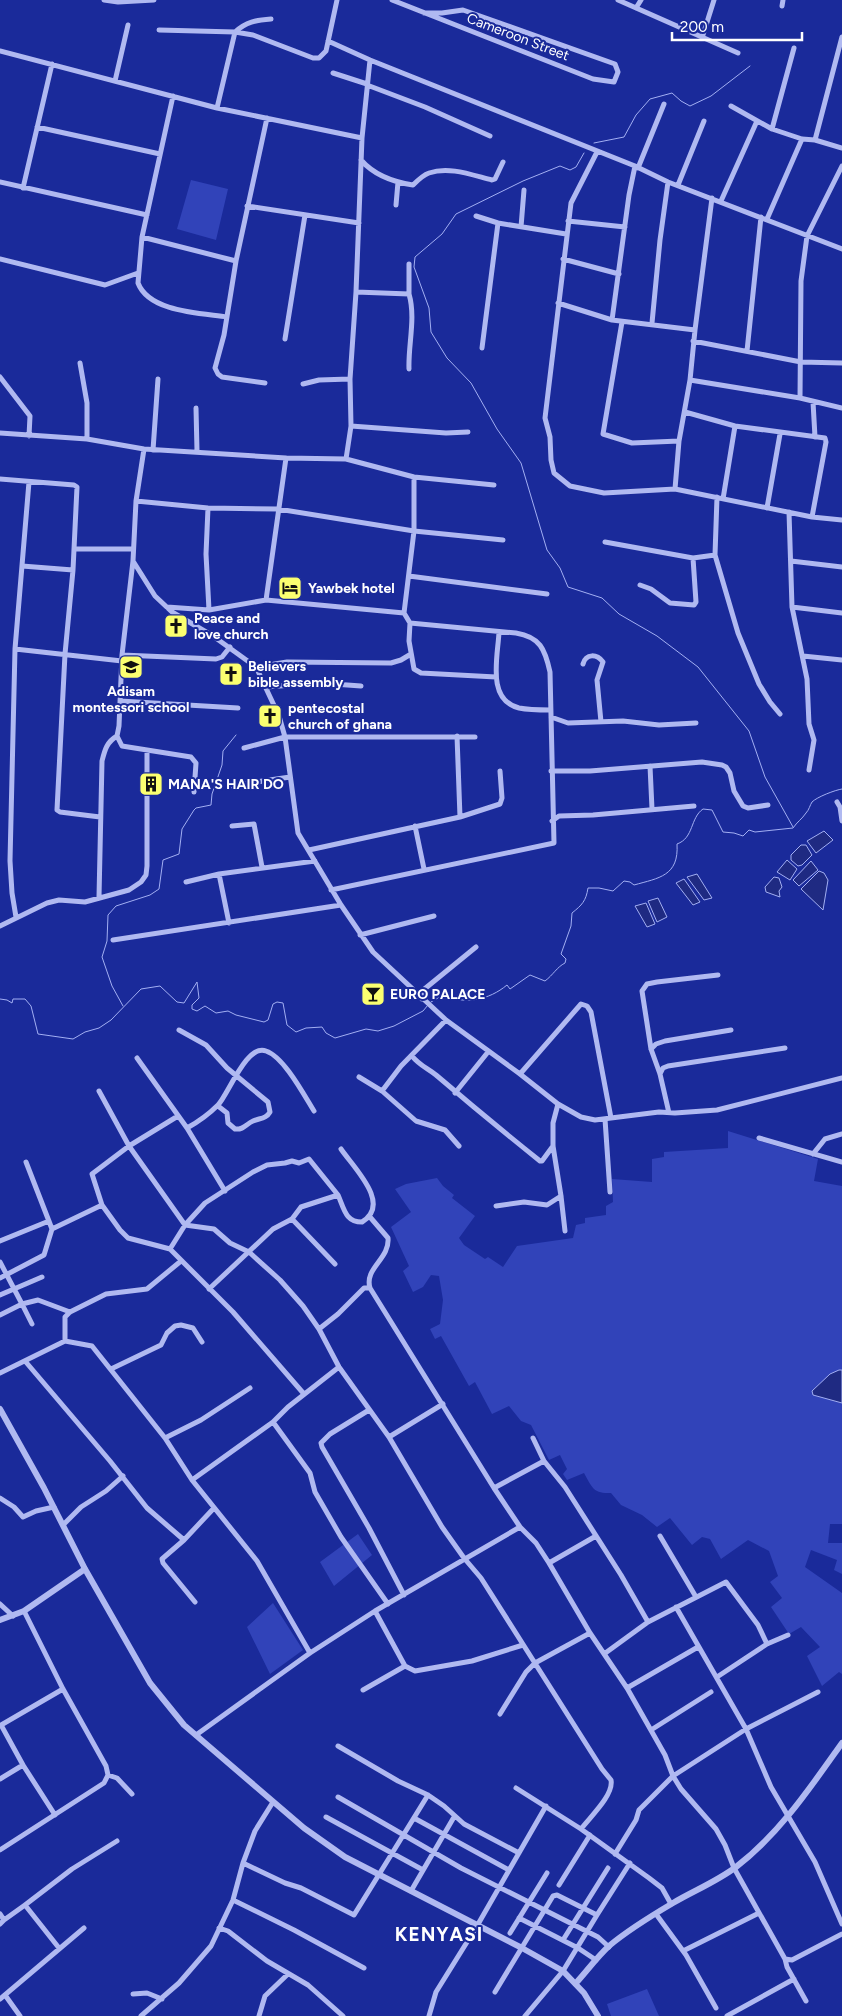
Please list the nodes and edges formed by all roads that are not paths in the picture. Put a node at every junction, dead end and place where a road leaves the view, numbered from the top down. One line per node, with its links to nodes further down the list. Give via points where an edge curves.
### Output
1 (104, 0): 2 (street)
2 (154, 0)
3 (337, 0): 16 (street)
4 (392, 0): 9 (street, Cameroon Street)
5 (618, 0): 8 (street)
6 (641, 0): 8 (street)
7 (714, 0): 15 (street)
8 (636, 8): 15 (street)
9 (424, 12): 9 (street, Cameroon Street, via 593,79 614,82 617,77 615,64 463,10)
10 (271, 19): 13 (street, via 252,22)
11 (128, 25): 23 (street)
12 (159, 30): 13 (street)
13 (235, 32): 16 (street, via 313,58 323,55); 28 (street)
14 (842, 37): 37 (street)
15 (702, 38): 19 (street)
16 (328, 41): 20 (street)
17 (794, 48): 33 (street)
18 (0, 51): 21 (street)
19 (738, 53)
20 (370, 60): 24 (street); 39 (street)
21 (52, 64): 23 (street); 32 (street)
22 (333, 73): 24 (street)
23 (115, 81): 25 (street)
24 (367, 85): 34 (street); 35 (street)
25 (173, 96): 28 (street); 40 (street)
26 (664, 104): 44 (street)
27 (731, 106): 31 (street)
28 (217, 108): 29 (street)
29 (267, 118): 35 (street); 54 (street)
30 (704, 121): 48 (street)
31 (757, 121): 33 (street); 52 (street)
32 (37, 127): 40 (street); 49 (street)
33 (772, 129): 36 (street)
34 (490, 136)
35 (362, 138): 41 (street)
36 (802, 140): 37 (street); 59 (street)
37 (815, 140): 38 (street)
38 (842, 148)
39 (597, 152): 44 (street); 60 (street, via 573,196)
40 (160, 154): 55 (street)
41 (362, 160): 46 (street, via 371,170); 61 (street)
42 (504, 162): 46 (street, via 496,179 492,180 447,170 427,173 413,185)
43 (842, 166): 66 (street)
44 (637, 167): 47 (street); 64 (street)
45 (0, 182): 49 (street)
46 (398, 182): 53 (street)
47 (668, 182): 48 (street); 81 (street)
48 (678, 185): 51 (street)
49 (23, 188): 55 (street)
50 (524, 190): 63 (street)
51 (712, 198): 52 (street); 82 (street)
52 (721, 201): 58 (street)
53 (396, 205)
54 (247, 206): 56 (street); 71 (street)
55 (147, 215): 67 (street)
56 (305, 215): 61 (street); 83 (street)
57 (476, 216): 62 (street)
58 (761, 217): 59 (street); 86 (street)
59 (767, 220): 66 (street)
60 (568, 221): 64 (street); 65 (street)
61 (359, 222): 75 (street)
62 (498, 223): 63 (street); 85 (street)
63 (521, 227): 65 (street)
64 (625, 227): 74 (street)
65 (566, 234): 70 (street)
66 (807, 236): 68 (street); 87 (street, via 801,281)
67 (142, 237): 71 (street); 73 (street)
68 (842, 249)
69 (0, 259): 73 (street, via 105,286)
70 (563, 259): 74 (street); 77 (street)
71 (236, 262): 78 (street)
72 (408, 264): 76 (street)
73 (138, 273): 78 (street, via 140,288 170,308)
74 (619, 274): 79 (street)
75 (356, 292): 76 (street); 93 (street)
76 (409, 294): 90 (street, via 412,329)
77 (558, 302): 79 (street); 120 (street, via 544,418 550,437 554,473 570,486 604,493)
78 (227, 317): 95 (street, via 216,361 218,374)
79 (612, 320): 80 (street)
80 (622, 322): 81 (street); 110 (street, via 603,434 632,443)
81 (652, 323): 82 (street)
82 (695, 330): 84 (street)
83 (285, 340)
84 (693, 342): 86 (street); 94 (street)
85 (482, 348)
86 (746, 352): 87 (street)
87 (801, 362): 89 (street); 97 (street)
88 (80, 363): 109 (street, via 87,403)
89 (842, 363)
90 (409, 370)
91 (0, 377): 107 (street, via 30,416)
92 (158, 379): 112 (street)
93 (350, 379): 96 (street); 102 (street)
94 (690, 380): 97 (street); 101 (street)
95 (265, 383)
96 (303, 384)
97 (800, 398): 98 (street)
98 (813, 402): 100 (street); 108 (street)
99 (196, 408): 113 (street)
100 (842, 408)
101 (685, 412): 103 (street); 110 (street)
102 (351, 426): 104 (street); 115 (street)
103 (735, 426): 106 (street); 121 (street)
104 (468, 432)
105 (0, 433): 107 (street)
106 (780, 434): 108 (street); 124 (street)
107 (29, 436): 109 (street)
108 (815, 437): 127 (street, via 824,438 826,442)
109 (87, 439): 111 (street)
110 (679, 440): 120 (street)
111 (144, 449): 112 (street); 122 (street)
112 (153, 450): 113 (street)
113 (197, 451): 114 (street)
114 (286, 458): 115 (street); 125 (street)
115 (346, 459): 116 (street)
116 (414, 477): 119 (street); 129 (street)
117 (0, 479): 118 (street)
118 (29, 482): 132 (street, via 77,487); 138 (street)
119 (494, 485)
120 (675, 488): 121 (street)
121 (720, 498): 124 (street); 134 (street)
122 (136, 501): 123 (street); 133 (street)
123 (208, 508): 125 (street); 147 (street)
124 (767, 508): 126 (street)
125 (278, 509): 129 (street); 144 (street)
126 (789, 512): 127 (street); 137 (street)
127 (812, 517): 128 (street)
128 (842, 520)
129 (414, 531): 130 (street); 141 (street)
130 (503, 540)
131 (605, 542): 135 (street)
132 (75, 549): 133 (street); 140 (street)
133 (133, 549): 136 (street)
134 (715, 554): 135 (street); 167 (street, via 748,661)
135 (693, 558): 142 (street, via 694,605 670,603)
136 (133, 561): 145 (street, via 146,585); 157 (street)
137 (790, 561): 139 (street); 146 (street)
138 (22, 566): 140 (street); 153 (street)
139 (842, 567)
140 (73, 570): 154 (street)
141 (409, 576): 143 (street); 148 (street)
142 (640, 585)
143 (548, 594)
144 (266, 600): 147 (street); 148 (street)
145 (167, 607): 147 (street); 152 (street)
146 (792, 608): 149 (street); 156 (street)
147 (209, 610)
148 (404, 613): 150 (street)
149 (842, 613)
150 (410, 623): 151 (street); 155 (street)
151 (499, 632): 161 (street); 166 (street, via 528,635 538,641 550,672)
152 (230, 647): 157 (street, via 222,657 216,658); 160 (street)
153 (15, 650): 154 (street); 206 (street, via 10,861)
154 (65, 654): 157 (street); 190 (street, via 57,810)
155 (411, 654): 160 (street, via 391,662 287,662); 161 (street, via 417,672)
156 (803, 656): 158 (street); 178 (street, via 809,724 814,740)
157 (122, 658): 164 (street)
158 (842, 660)
159 (583, 664): 169 (street, via 589,656 596,656 603,662 597,680)
160 (256, 668): 163 (street)
161 (496, 677): 166 (street, via 500,695 508,703 518,708)
162 (361, 686): 163 (street)
163 (266, 687): 173 (street)
164 (120, 701): 165 (street); 171 (street)
165 (238, 708)
166 (550, 710): 168 (street)
167 (780, 714)
168 (551, 717): 169 (street, via 568,723); 180 (street)
169 (601, 722): 170 (street)
170 (696, 723)
171 (117, 736): 176 (street, via 122,746); 190 (street, via 110,740 102,761)
172 (457, 736): 173 (street); 174 (street); 191 (street)
173 (285, 737): 175 (street); 181 (street)
174 (475, 737)
175 (244, 748)
176 (147, 751): 183 (street, via 191,757 196,763); 203 (street, via 146,875 129,890)
177 (650, 766): 180 (street); 185 (street, via 702,762 722,765 730,773 734,791 744,806); 187 (street)
178 (809, 770)
179 (500, 771): 191 (street, via 500,804)
180 (551, 771): 188 (street)
181 (290, 777): 182 (street); 196 (street, via 298,833)
182 (230, 786)
183 (194, 792)
184 (838, 802): 193 (street)
185 (768, 805)
186 (694, 806): 187 (street)
187 (652, 808): 189 (street)
188 (552, 811): 189 (street); 192 (street)
189 (560, 816): 192 (street)
190 (100, 817): 203 (street)
191 (460, 817): 195 (street)
192 (552, 821): 199 (street, via 555,838 552,844)
193 (842, 821)
194 (232, 826): 198 (street, via 254,824)
195 (415, 826): 196 (street); 199 (street)
196 (309, 850): 197 (street)
197 (315, 861): 198 (street); 202 (street)
198 (262, 868): 200 (street)
199 (424, 869): 202 (street)
200 (220, 874): 201 (street); 207 (street)
201 (186, 882)
202 (332, 890): 204 (street)
203 (99, 897): 206 (street, via 85,902 59,900)
204 (341, 905): 207 (street); 209 (street)
205 (434, 916): 209 (street)
206 (16, 917): 208 (street)
207 (229, 923): 210 (street)
208 (0, 926)
209 (360, 935): 213 (street, via 373,952)
210 (113, 940)
211 (476, 947): 213 (street, via 422,991)
212 (718, 975): 218 (street, via 647,984 641,999)
213 (422, 998): 214 (street)
214 (446, 1020): 219 (street); 220 (street)
215 (179, 1030): 224 (street, via 206,1045)
216 (731, 1030): 218 (street, via 665,1041)
217 (785, 1048): 223 (street, via 668,1066)
218 (651, 1049): 223 (street)
219 (488, 1052): 222 (street); 229 (street)
220 (412, 1056): 228 (street); 229 (street)
221 (137, 1058): 234 (street)
222 (520, 1074): 230 (street); 235 (street, via 581,1004 588,1006)
223 (660, 1074): 233 (street)
224 (235, 1076): 231 (street); 231 (street, via 268,1102 270,1114 242,1129 235,1129 228,1123 227,1113); 232 (street, via 256,1052 266,1051 280,1062)
225 (359, 1076): 228 (street)
226 (842, 1078): 233 (street, via 717,1110)
227 (99, 1091): 239 (street)
228 (382, 1092): 240 (street, via 416,1121 444,1130)
229 (455, 1093): 241 (street, via 540,1162)
230 (558, 1104): 235 (street, via 587,1119); 241 (street, via 552,1123)
231 (218, 1106): 236 (street)
232 (314, 1110)
233 (668, 1113): 235 (street)
234 (178, 1116): 236 (street); 239 (street)
235 (608, 1118): 247 (street)
236 (187, 1128): 246 (street)
237 (842, 1134): 243 (street, via 826,1139)
238 (759, 1138): 243 (street)
239 (129, 1146): 250 (street, via 92,1174); 255 (street)
240 (459, 1146)
241 (553, 1146): 249 (street)
242 (340, 1149): 252 (street, via 374,1199)
243 (813, 1154): 245 (street)
244 (26, 1162): 254 (street)
245 (842, 1162)
246 (225, 1191): 248 (street, via 267,1165 299,1163 309,1159); 255 (street, via 205,1203)
247 (610, 1192)
248 (338, 1195): 252 (street, via 350,1219 362,1222); 253 (street, via 302,1207)
249 (562, 1196): 251 (street, via 547,1205 524,1202); 257 (street)
250 (102, 1205): 256 (street); 259 (street, via 128,1238)
251 (496, 1206)
252 (370, 1217): 267 (street, via 388,1242 383,1258 373,1268)
253 (292, 1219): 260 (street, via 273,1229); 263 (street)
254 (49, 1221): 256 (street); 258 (street)
255 (185, 1225): 259 (street); 260 (street, via 214,1229 230,1243)
256 (52, 1228): 264 (street, via 44,1255)
257 (565, 1231)
258 (0, 1241)
259 (170, 1249): 261 (street)
260 (249, 1252): 269 (street); 275 (street, via 280,1280)
261 (181, 1261): 269 (street); 272 (street, via 147,1289 106,1294)
262 (0, 1262): 264 (street)
263 (335, 1264)
264 (6, 1275): 265 (street); 268 (street)
265 (0, 1278)
266 (42, 1278): 268 (street)
267 (367, 1288): 275 (street); 284 (street)
268 (14, 1289): 270 (street); 271 (street)
269 (209, 1289): 283 (street)
270 (0, 1295)
271 (22, 1304): 272 (street, via 38,1300); 273 (street); 274 (street)
272 (70, 1312): 276 (street, via 65,1318)
273 (0, 1315)
274 (32, 1324)
275 (319, 1329): 279 (street)
276 (65, 1341): 278 (street); 280 (street, via 92,1346)
277 (202, 1342): 280 (street, via 193,1328 175,1326 161,1345)
278 (25, 1361): 281 (street); 292 (street)
279 (339, 1367): 283 (street); 286 (street)
280 (111, 1369): 289 (street)
281 (0, 1373)
282 (250, 1388): 289 (street, via 201,1420)
283 (304, 1394): 287 (street)
284 (443, 1404): 288 (street); 294 (street)
285 (0, 1409): 296 (street)
286 (370, 1410): 288 (street); 306 (street, via 321,1443)
287 (273, 1422): 293 (street); 310 (street, via 310,1473 315,1492 341,1537)
288 (389, 1437): 303 (street, via 418,1489)
289 (165, 1438): 293 (street)
290 (533, 1438): 291 (street)
291 (544, 1461): 294 (street); 300 (street)
292 (123, 1476): 298 (street, via 81,1507); 302 (street, via 147,1508)
293 (192, 1480): 297 (street)
294 (494, 1488): 299 (street)
295 (0, 1498): 296 (street, via 23,1517)
296 (54, 1507): 298 (street)
297 (214, 1508): 302 (street); 322 (street, via 257,1561)
298 (63, 1525): 305 (street)
299 (520, 1527): 303 (street); 304 (street, via 536,1543)
300 (596, 1536): 304 (street); 316 (street)
301 (660, 1536): 307 (street)
302 (184, 1540): 308 (street, via 162,1559)
303 (464, 1558): 306 (street); 319 (street)
304 (549, 1564): 317 (street)
305 (85, 1569): 313 (street); 336 (street, via 150,1683 174,1714)
306 (404, 1595): 310 (street)
307 (696, 1597): 311 (street); 320 (street, via 728,1583 758,1625)
308 (195, 1602)
309 (0, 1604): 314 (street)
310 (388, 1604): 312 (street)
311 (676, 1607): 316 (street); 321 (street)
312 (375, 1611): 322 (street); 325 (street)
313 (24, 1612): 314 (street); 328 (street)
314 (13, 1616): 315 (street)
315 (0, 1620)
316 (648, 1622): 323 (street)
317 (590, 1633): 323 (street); 324 (street)
318 (788, 1635): 320 (street)
319 (523, 1644): 324 (street); 325 (street, via 472,1661 414,1671)
320 (766, 1644): 326 (street)
321 (698, 1647): 326 (street); 327 (street)
322 (310, 1653): 336 (street)
323 (604, 1654): 327 (street)
324 (535, 1663): 332 (street, via 519,1681); 356 (street, via 611,1780 611,1789 604,1801)
325 (405, 1666): 329 (street)
326 (717, 1677): 334 (street)
327 (627, 1688): 335 (street)
328 (63, 1689): 333 (street); 342 (street, via 106,1766)
329 (362, 1690)
330 (711, 1692): 335 (street)
331 (818, 1692): 334 (street)
332 (500, 1714)
333 (0, 1725): 341 (street)
334 (746, 1729): 343 (street); 353 (street, via 771,1787)
335 (651, 1730): 343 (street)
336 (196, 1735): 349 (street)
337 (842, 1743): 339 (street)
338 (338, 1746): 347 (street, via 398,1782)
339 (836, 1751): 340 (street); 353 (street)
340 (842, 1757)
341 (23, 1765): 344 (street); 351 (street)
342 (108, 1776): 346 (street, via 117,1778); 351 (street, via 104,1784)
343 (673, 1776): 365 (street, via 639,1810); 369 (street, via 716,1829)
344 (0, 1780)
345 (516, 1788): 350 (street)
346 (132, 1794)
347 (428, 1795): 352 (street); 355 (street)
348 (338, 1797): 357 (street)
349 (273, 1802): 366 (street, via 255,1831); 373 (street, via 345,1857)
350 (546, 1806): 356 (street); 363 (street)
351 (55, 1815): 361 (street)
352 (454, 1817): 358 (street); 363 (street)
353 (789, 1817): 369 (street); 390 (street, via 815,1862)
354 (326, 1818): 364 (street)
355 (414, 1818): 357 (street); 358 (street)
356 (581, 1829): 359 (street)
357 (404, 1835): 362 (street); 364 (street)
358 (443, 1835): 362 (street); 371 (street)
359 (590, 1835): 365 (street); 374 (street)
360 (117, 1842): 380 (street, via 72,1869)
361 (0, 1850)
362 (433, 1852): 370 (street); 375 (street)
363 (519, 1853): 371 (street)
364 (394, 1854): 370 (street); 373 (street)
365 (615, 1854): 367 (street)
366 (243, 1863): 373 (street, via 354,1915); 377 (street)
367 (630, 1863): 379 (street, via 662,1888); 386 (street)
368 (608, 1868): 381 (street)
369 (734, 1868): 379 (street); 383 (street)
370 (423, 1870): 376 (street)
371 (509, 1870): 375 (street)
372 (547, 1873): 378 (street)
373 (380, 1875): 376 (street)
374 (559, 1885)
375 (500, 1886): 378 (street); 392 (street)
376 (411, 1891): 392 (street)
377 (233, 1900): 394 (street); 406 (street)
378 (529, 1902): 382 (street); 387 (street)
379 (672, 1904): 385 (street)
380 (25, 1905): 388 (street); 400 (street)
381 (583, 1908): 382 (street, via 555,1895); 386 (street); 389 (street)
382 (544, 1910): 389 (street); 391 (street)
383 (759, 1913): 403 (street); 404 (street)
384 (0, 1914): 388 (street)
385 (656, 1914): 399 (street); 403 (street)
386 (597, 1915): 395 (street)
387 (519, 1918): 391 (street); 396 (street)
388 (2, 1922)
389 (573, 1924): 395 (street); 398 (street)
390 (842, 1924)
391 (535, 1925): 398 (street); 401 (street)
392 (477, 1926): 401 (street); 422 (street, via 436,1992)
393 (84, 1928): 400 (street)
394 (220, 1928): 408 (street); 415 (street, via 211,1946)
395 (588, 1932): 399 (street); 402 (street)
396 (510, 1933)
397 (842, 1934): 404 (street, via 790,1960)
398 (563, 1940): 402 (street)
399 (609, 1947): 405 (street)
400 (59, 1948): 413 (street)
401 (522, 1948): 407 (street); 411 (street)
402 (578, 1948): 405 (street); 407 (street)
403 (683, 1950): 417 (street)
404 (785, 1959): 409 (street)
405 (596, 1960): 410 (street)
406 (364, 1968)
407 (563, 1971): 410 (street); 423 (street)
408 (288, 1974): 420 (street, via 266,1996); 421 (street, via 308,1985)
409 (794, 1979): 416 (street); 425 (street)
410 (576, 1983): 424 (street)
411 (495, 1992)
412 (133, 1994): 415 (street, via 147,1993)
413 (5, 1995): 414 (street); 418 (street)
414 (0, 1999)
415 (162, 1999): 419 (street)
416 (806, 2001)
417 (716, 2008)
418 (20, 2016)
419 (141, 2016)
420 (259, 2016)
421 (344, 2016)
422 (429, 2016)
423 (525, 2016)
424 (598, 2016)
425 (728, 2016)

